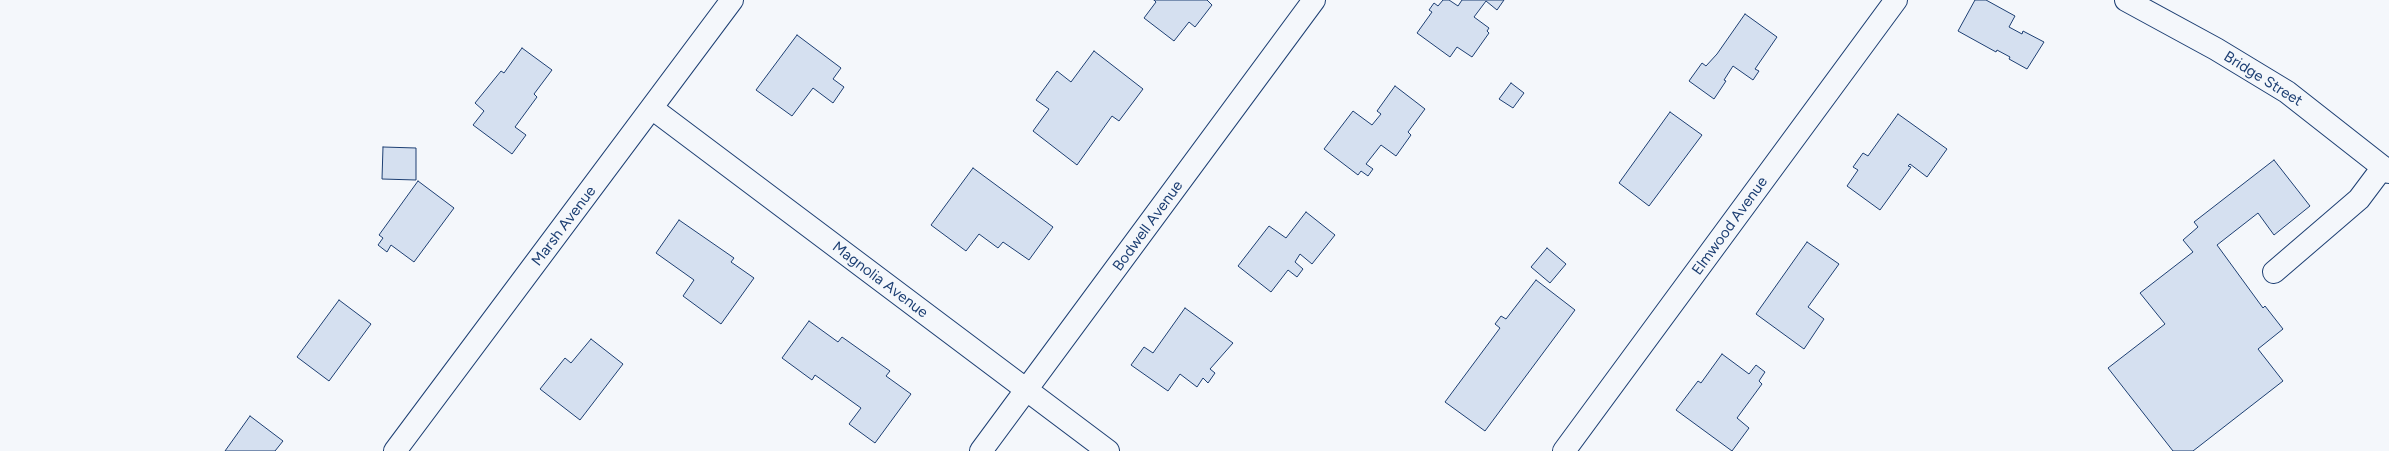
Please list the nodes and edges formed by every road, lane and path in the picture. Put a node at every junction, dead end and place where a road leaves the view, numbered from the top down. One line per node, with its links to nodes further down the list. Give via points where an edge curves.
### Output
1 (732, 0): 5 (street, Marsh Avenue)
2 (1314, 0): 8 (street, Bodwell Avenue)
3 (1896, 0): 12 (street, Elmwood Avenue)
4 (2126, 0): 6 (street, Bridge Street, via 2216,49 2287,92)
5 (653, 109): 8 (street, Magnolia Avenue); 9 (street, Marsh Avenue)
6 (2386, 170): 7 (street, via 2359,199)
7 (2274, 272)
8 (1026, 391): 10 (street, Bodwell Avenue); 11 (street, Magnolia Avenue)
9 (395, 451)
10 (981, 451)
11 (1108, 451)
12 (1564, 451)

